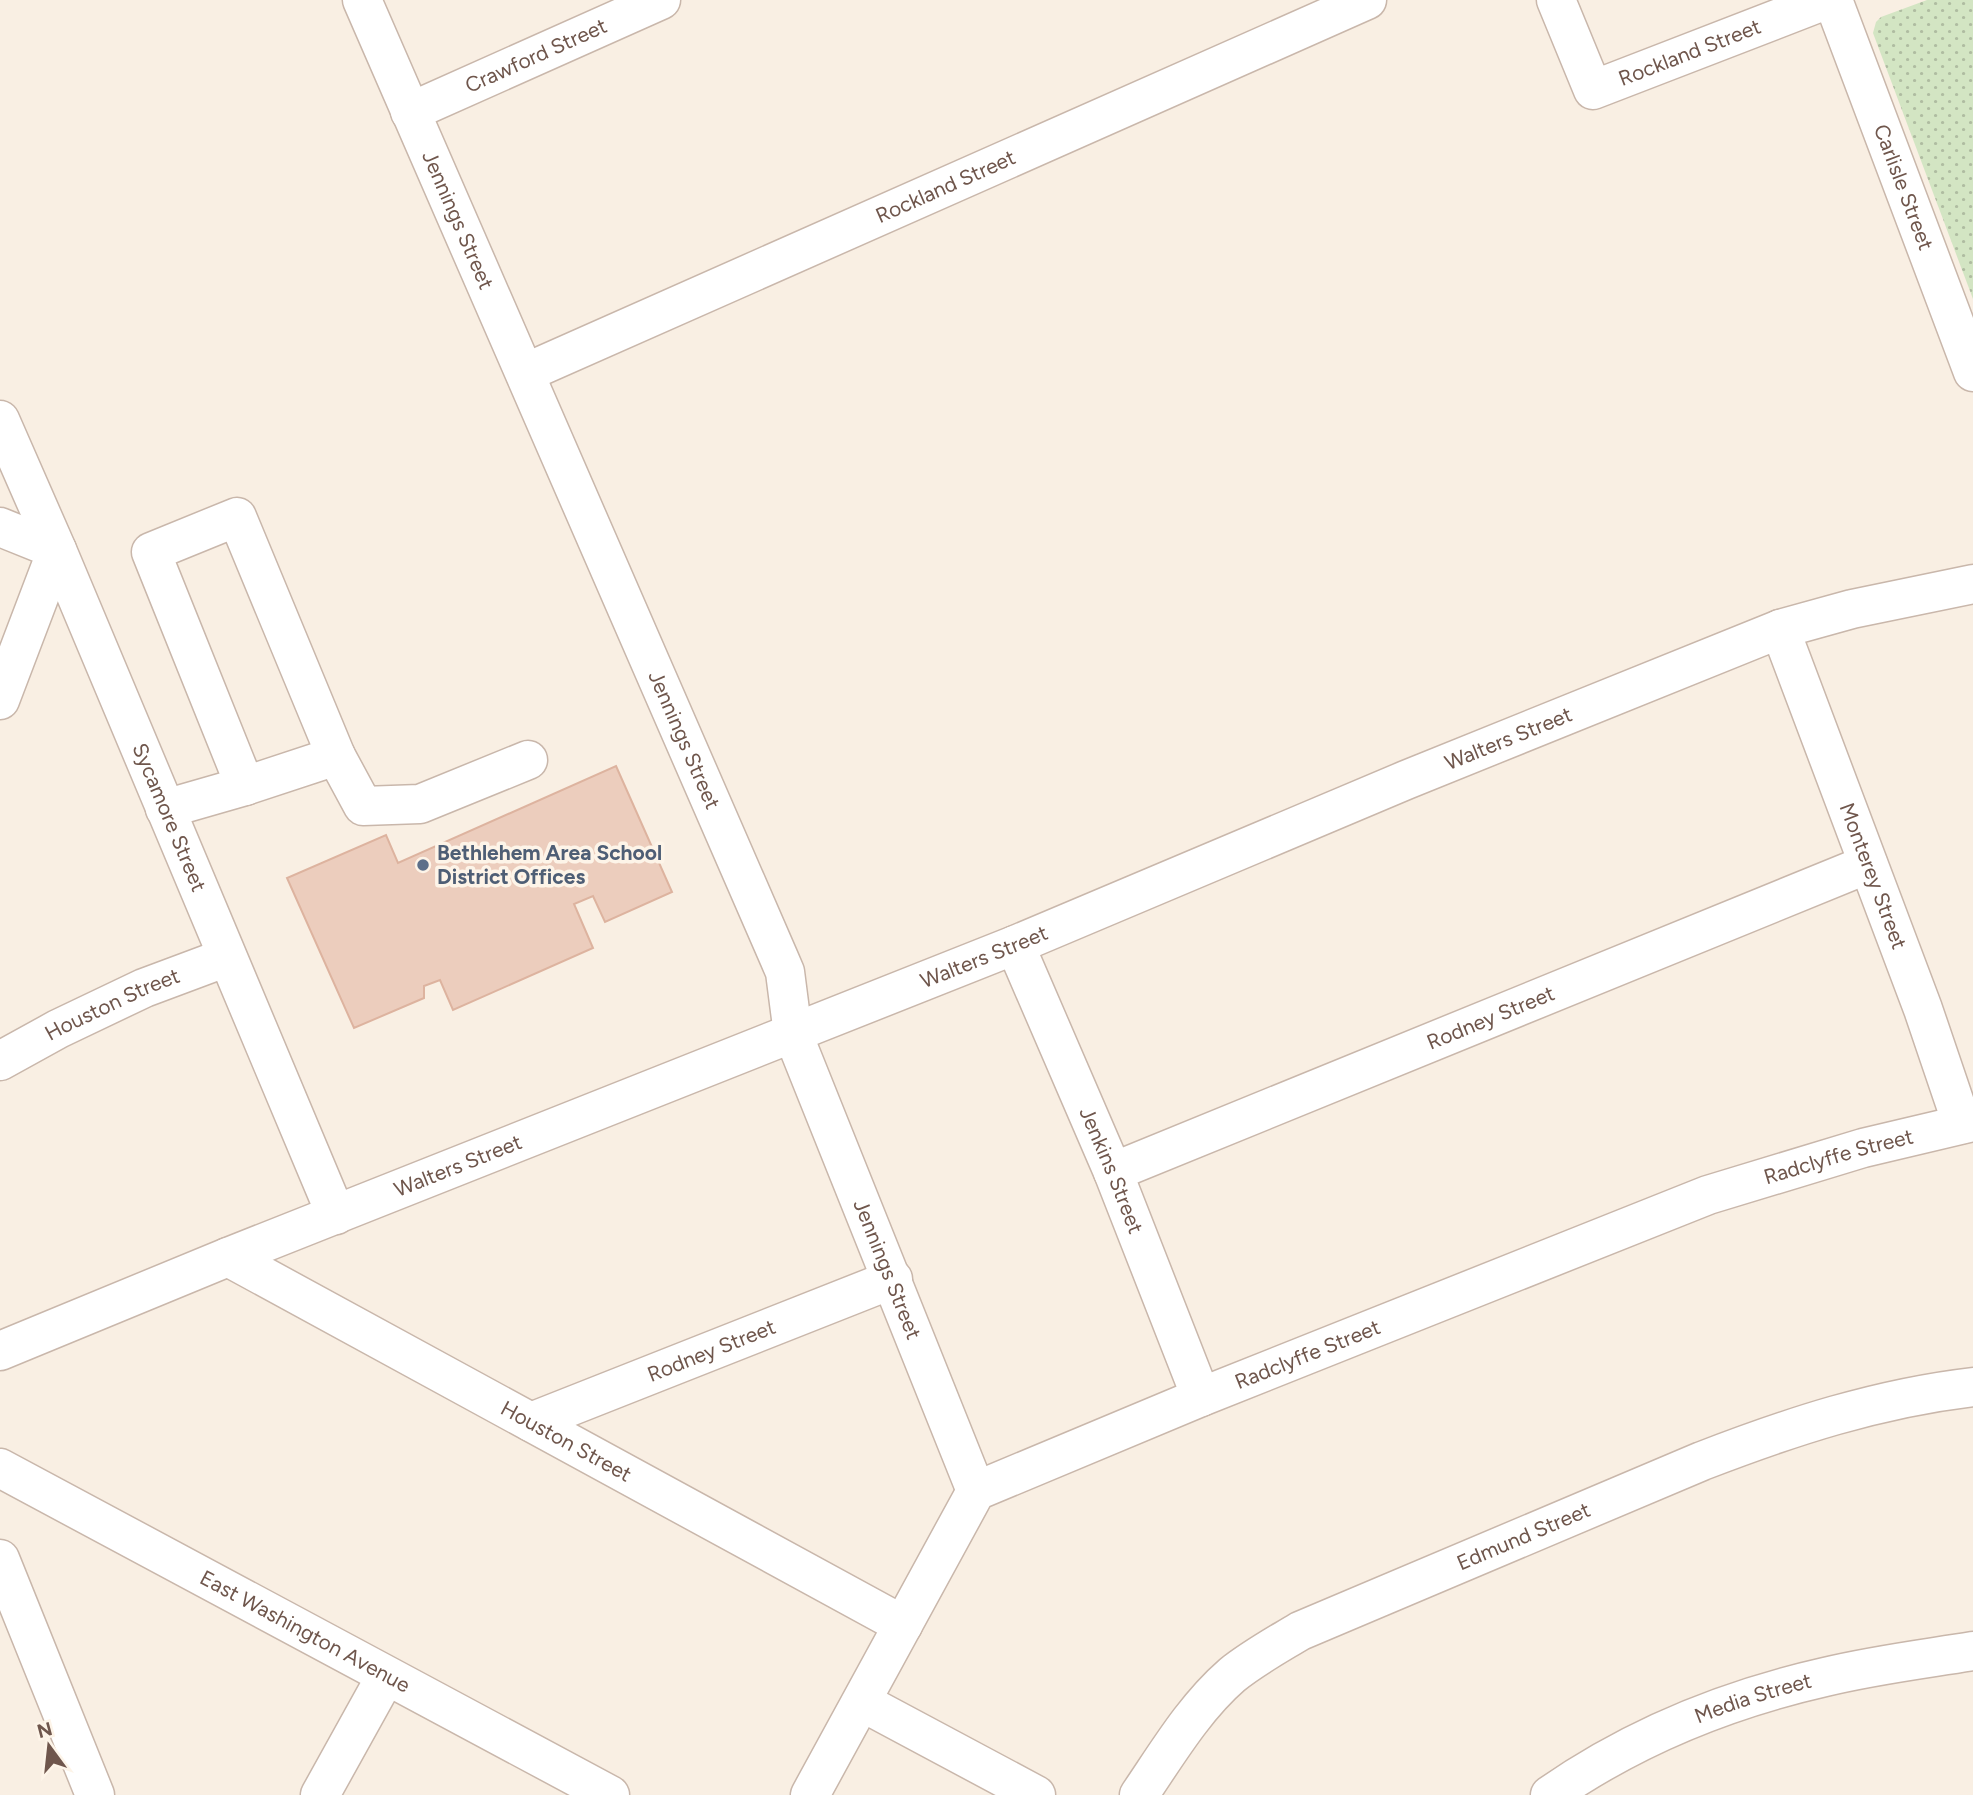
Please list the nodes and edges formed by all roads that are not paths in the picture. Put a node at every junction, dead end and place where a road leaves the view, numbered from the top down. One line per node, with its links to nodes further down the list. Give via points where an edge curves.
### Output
1 (362, 0): 7 (street, Jennings Street)
2 (661, 0): 7 (street, Crawford Street)
3 (1367, 0): 9 (street, Rockland Street)
4 (1556, 0): 5 (street, Rockland Street, via 1593,90)
5 (1826, 0)
6 (1833, 0): 8 (street, Carlisle Street)
7 (410, 112): 9 (street, Jennings Street)
8 (1973, 372)
9 (525, 373): 23 (street, Jennings Street, via 779,958)
10 (0, 420): 12 (street, Sycamore Street)
11 (0, 527): 12 (street)
12 (57, 550): 15 (street); 19 (street, Sycamore Street)
13 (1973, 584): 14 (street, Walters Street)
14 (1780, 629): 20 (street, Monterey Street); 21 (street, Walters Street)
15 (0, 700)
16 (335, 756): 17 (street, via 363,806 420,804); 18 (street); 18 (street, via 237,517 151,552)
17 (528, 760)
18 (245, 786): 19 (street)
19 (165, 808): 22 (street, Sycamore Street)
20 (1868, 864): 25 (street, Monterey Street); 26 (street, Rodney Street)
21 (1016, 945): 23 (street, Walters Street); 26 (street, Jenkins Street)
22 (227, 957): 24 (street, Houston Street, via 144,988); 27 (street, Sycamore Street)
23 (793, 1034): 27 (street, Walters Street); 29 (street, Jennings Street)
24 (0, 1061)
25 (1968, 1123): 32 (street, Radclyffe Street, via 1708,1195)
26 (1113, 1172): 32 (street, Jenkins Street)
27 (336, 1215): 28 (street, Walters Street)
28 (228, 1257): 30 (street, Walters Street); 33 (street, Houston Street)
29 (893, 1279): 33 (street, Rodney Street); 35 (street, Jennings Street)
30 (0, 1351)
31 (1973, 1387): 46 (street, Edmund Street, via 1844,1412 1748,1443 1300,1632 1232,1675 1206,1700)
32 (1201, 1397): 35 (street, Radclyffe Street)
33 (531, 1422): 37 (street, Houston Street)
34 (0, 1468): 39 (street, East Washington Avenue)
35 (976, 1491): 37 (street)
36 (0, 1559): 41 (street)
37 (903, 1625): 40 (street)
38 (1973, 1651): 47 (street, Media Street, via 1825,1677 1694,1717)
39 (386, 1676): 42 (street); 43 (street, East Washington Avenue)
40 (862, 1702): 44 (street); 45 (street)
41 (96, 1795)
42 (320, 1795)
43 (610, 1795)
44 (810, 1795)
45 (1036, 1795)
46 (1139, 1795)
47 (1550, 1795)

